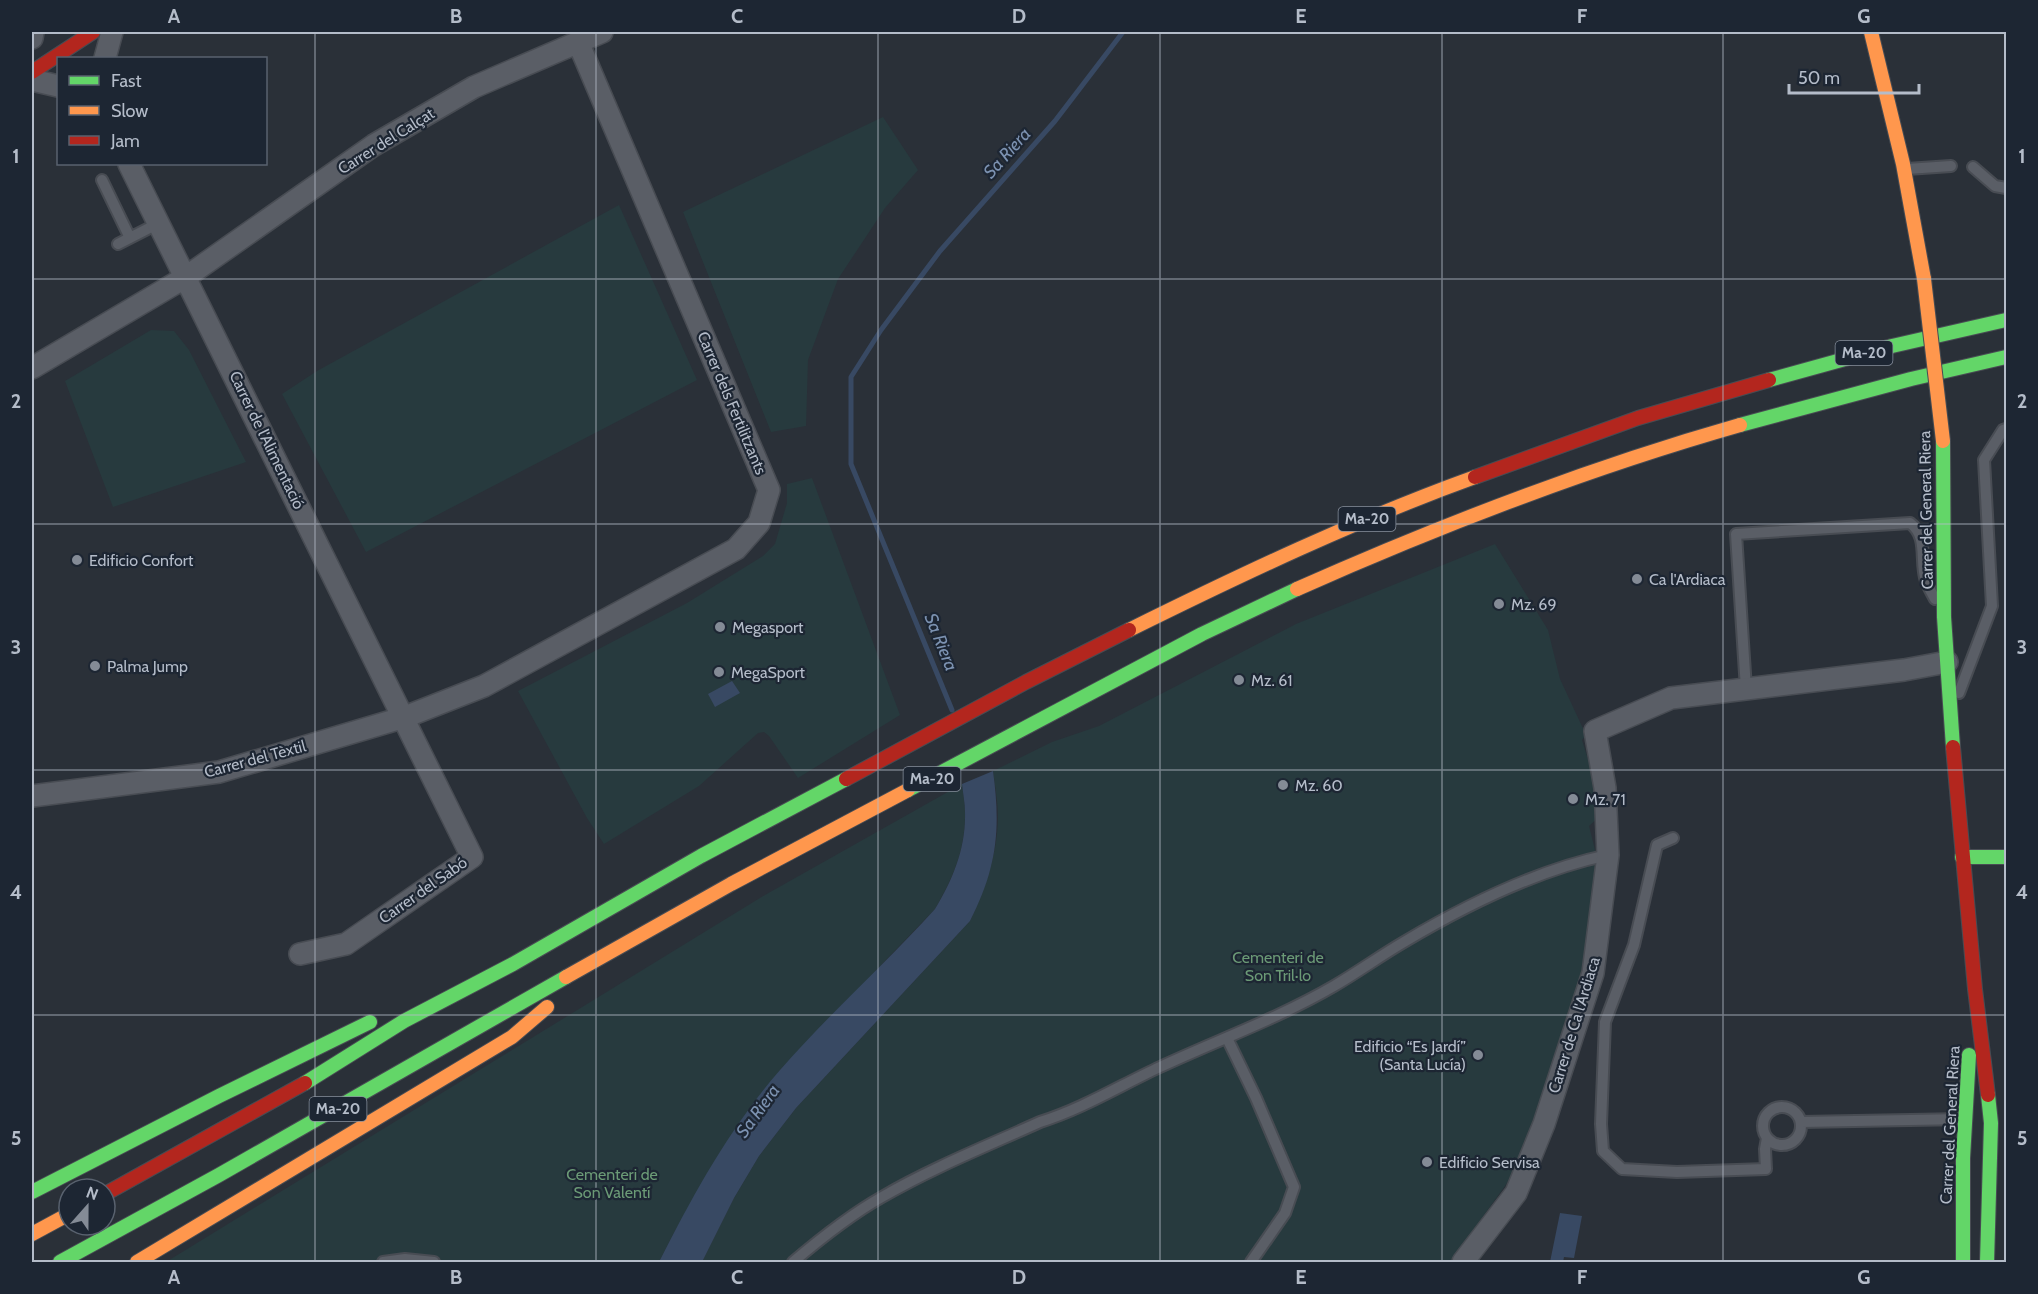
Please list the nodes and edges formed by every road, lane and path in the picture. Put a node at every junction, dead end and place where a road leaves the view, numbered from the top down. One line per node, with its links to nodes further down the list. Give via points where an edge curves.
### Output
1 (33, 32): 6 (street)
2 (93, 32): 9 (main road)
3 (112, 32): 8 (street)
4 (602, 32): 7 (street, Carrer del Calçat)
5 (1873, 33): 15 (main road, Carrer del General Riera)
6 (32, 38)
7 (578, 42): 21 (street, Carrer del Calçat, via 474,87 374,145); 30 (street, Carrer dels Fertilitzants, via 769,490 759,523 736,549 484,686)
8 (105, 57)
9 (32, 72)
10 (32, 80): 11 (street)
11 (57, 86)
12 (130, 165): 18 (street, Carrer de l'Alimentació)
13 (1951, 166): 15 (lane)
14 (1973, 167): 17 (lane, via 1995,186)
15 (1904, 170): 26 (main road, Carrer del General Riera, bridge, via 1923,279 1943,441)
16 (102, 180): 19 (lane)
17 (2007, 188)
18 (159, 223): 19 (lane); 21 (street, Carrer de l'Alimentació)
19 (130, 238): 20 (lane)
20 (118, 244)
21 (186, 277): 24 (street, Carrer del Calçat); 30 (street, Carrer de l'Alimentació)
22 (2007, 320): 39 (main road, Ma-20, via 1881,349 1618,425 1476,475 1316,540 1026,682)
23 (2007, 358): 36 (main road, Ma-20, via 1730,428 1476,514 1353,564 1149,662)
24 (32, 368)
25 (2007, 429): 29 (lane, via 1984,460 1992,606)
26 (1944, 617): 27 (main road, Carrer del General Riera); 28 (lane, via 1926,580 1921,535 1910,523 1736,534)
27 (1947, 662): 28 (street, Carrer de Ca l'Ardiaca); 29 (main road, Carrer del General Riera)
28 (1746, 689): 33 (street, Carrer de Ca l'Ardiaca, via 1671,698 1594,731 1605,788)
29 (1950, 715): 34 (main road, Carrer del General Riera)
30 (405, 717): 31 (street, Carrer del Tèxtil, via 219,772); 37 (street, Carrer del Sabó, via 472,857 346,944)
31 (32, 796)
32 (1673, 837): 45 (lane, via 1657,845 1634,945 1605,1022 1603,1151 1622,1169 1766,1169)
33 (1608, 855): 40 (lane, via 1494,893 1333,986); 56 (street, Carrer de Ca l'Ardiaca, via 1593,973 1544,1124 1516,1193)
34 (1962, 857): 35 (main road); 38 (main road, Carrer del General Riera)
35 (2007, 857)
36 (612, 951): 50 (main road, Ma-20, via 272,1147); 51 (main road, via 512,1037)
37 (300, 954)
38 (1975, 989): 41 (main road, Carrer del General Riera); 43 (main road, Carrer del General Riera)
39 (404, 1021): 46 (main road, Ma-20, via 327,1071); 47 (main road, via 374,1020)
40 (1227, 1038): 54 (lane, via 932,1171 877,1200 819,1239); 55 (lane, via 1294,1187 1286,1213)
41 (1964, 1119): 42 (lane); 43 (main road); 57 (main road, Carrer del General Riera)
42 (1801, 1122): 45 (lane, via 1800,1134 1791,1143 1778,1145); 45 (lane, via 1789,1108 1776,1107 1763,1120)
43 (1991, 1124): 44 (main road); 58 (main road, Carrer del General Riera)
44 (2007, 1126)
45 (1767, 1138)
46 (117, 1187)
47 (32, 1192)
48 (57, 1220): 49 (main road)
49 (32, 1234)
50 (60, 1263)
51 (137, 1263)
52 (383, 1263): 53 (lane, via 405,1259)
53 (434, 1263)
54 (792, 1263)
55 (1251, 1263)
56 (1463, 1263)
57 (1963, 1263)
58 (1987, 1263)

